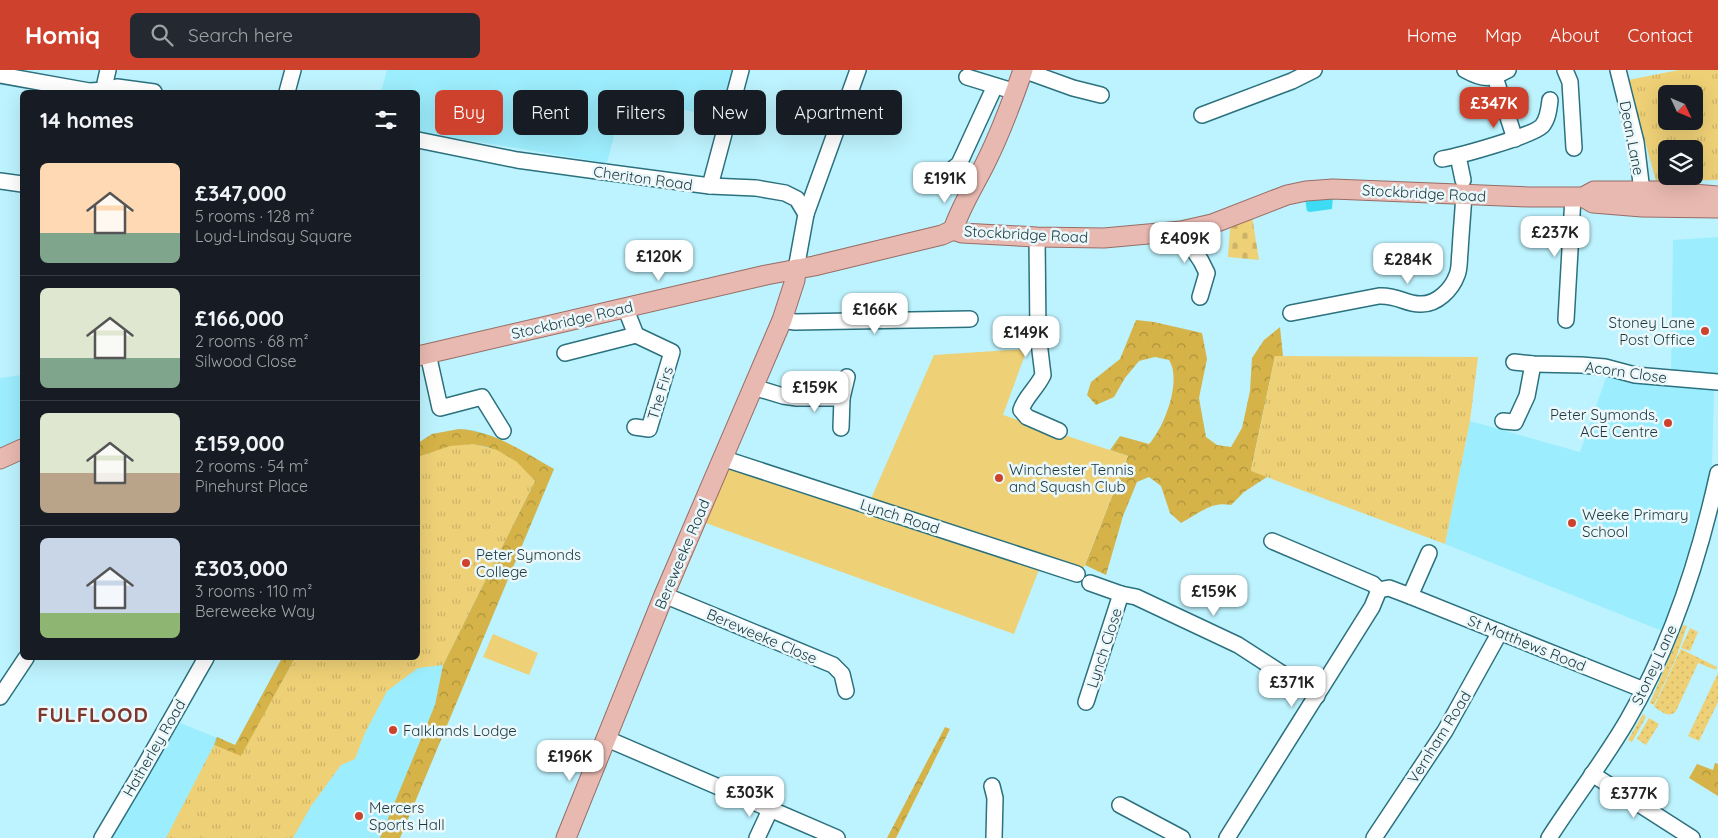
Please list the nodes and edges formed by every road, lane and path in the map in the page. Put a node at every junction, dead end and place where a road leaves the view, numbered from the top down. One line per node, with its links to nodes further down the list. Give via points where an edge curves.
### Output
1 (108, 70): 15 (street)
2 (293, 70): 18 (street)
3 (741, 70): 31 (street)
4 (858, 70): 37 (street)
5 (1023, 70): 19 (main road); 20 (street)
6 (1314, 70): 22 (street)
7 (1465, 70): 10 (street, via 1484,78)
8 (1565, 70): 25 (street, via 1570,82)
9 (1618, 70): 35 (street, Dean Lane, via 1636,142)
10 (1502, 74): 23 (street)
11 (0, 75): 14 (street)
12 (968, 77): 13 (street)
13 (996, 86): 19 (street); 28 (street, via 959,164)
14 (83, 90)
15 (106, 90)
16 (109, 90): 17 (street, via 117,87)
17 (139, 90)
18 (288, 90)
19 (1016, 92): 38 (main road)
20 (1100, 95)
21 (1550, 100): 23 (street, via 1548,115 1541,127)
22 (1202, 115)
23 (1514, 138): 26 (street)
24 (420, 140): 31 (street, Cheriton Road, via 518,160)
25 (1574, 148)
26 (1458, 156): 27 (street); 32 (street)
27 (1442, 160)
28 (950, 171)
29 (0, 181): 30 (street)
30 (20, 184)
31 (710, 186): 37 (street, Cheriton Road, via 785,193 797,199)
32 (1464, 186): 34 (main road, Stockbridge Road, via 1485,196); 39 (main road, Stockbridge Road, via 1306,191 1287,195 1212,224); 44 (street, via 1458,273 1452,287 1441,297 1422,305 1379,296)
33 (1718, 196): 35 (main road, Stockbridge Road)
34 (1578, 197): 35 (main road, Stockbridge Road, via 1593,203); 47 (street)
35 (1641, 199): 36 (main road, Stockbridge Road)
36 (1718, 208)
37 (806, 214): 41 (street)
38 (953, 230): 40 (main road, Stockbridge Road); 41 (main road, Stockbridge Road)
39 (1181, 231): 40 (main road, Stockbridge Road, via 1104,238); 42 (street, via 1207,273)
40 (1037, 238): 61 (street, via 1038,334 1044,375 1021,410 1027,417)
41 (796, 269): 43 (main road, Stockbridge Road); 46 (main road, Bereweeke Road)
42 (1200, 297)
43 (625, 307): 48 (street); 50 (main road, Stockbridge Road)
44 (1291, 313)
45 (970, 319): 46 (street)
46 (782, 320): 55 (main road, Bereweeke Road)
47 (1566, 320)
48 (636, 335): 49 (street); 58 (street, The Firs, via 672,352 649,429)
49 (565, 353)
50 (423, 355): 60 (street, via 440,408 482,397)
51 (1514, 362): 52 (street, Acorn Close)
52 (1533, 364): 54 (street, Acorn Close, via 1605,367 1635,374); 57 (street, via 1527,396 1515,422)
53 (847, 377): 56 (street)
54 (1718, 382)
55 (752, 387): 56 (street, via 798,398); 63 (main road, Bereweeke Road)
56 (842, 398): 59 (street)
57 (1503, 421)
58 (635, 427)
59 (841, 428)
60 (503, 431)
61 (1059, 431)
62 (20, 450): 64 (main road)
63 (722, 458): 69 (street, Lynch Road); 70 (main road, Bereweeke Road)
64 (0, 459)
65 (1718, 475): 75 (street, Stoney Lane, via 1681,606)
66 (1272, 541): 68 (street, St Matthews Road, via 1373,584)
67 (1428, 553): 71 (street)
68 (1378, 590): 71 (street, St Matthews Road, via 1389,588); 77 (street, via 1372,607)
69 (1121, 594): 77 (street, Lynch Road, via 1136,597 1238,645); 79 (street, Lynch Close)
70 (664, 595): 76 (street, Bereweeke Close, via 833,665 842,674); 80 (main road, Bereweeke Road)
71 (1410, 596): 72 (street, St Matthews Road)
72 (1500, 632): 75 (street, St Matthews Road); 92 (street, Vernham Road, via 1445,731)
73 (25, 660): 78 (street)
74 (205, 660): 85 (street, Hatherley Road)
75 (1644, 690): 81 (street, Stoney Lane)
76 (846, 691)
77 (1316, 696): 91 (street)
78 (0, 698)
79 (1086, 702)
80 (605, 738): 84 (street); 86 (main road, Bereweeke Road)
81 (1592, 774): 93 (street, Stoney Lane); 94 (street)
82 (992, 786): 89 (street, via 995,798)
83 (1120, 805): 90 (street)
84 (770, 810): 87 (street); 88 (street)
85 (102, 838)
86 (566, 838)
87 (757, 838)
88 (837, 838)
89 (994, 838)
90 (1182, 838)
91 (1227, 838)
92 (1374, 838)
93 (1548, 838)
94 (1692, 838)

